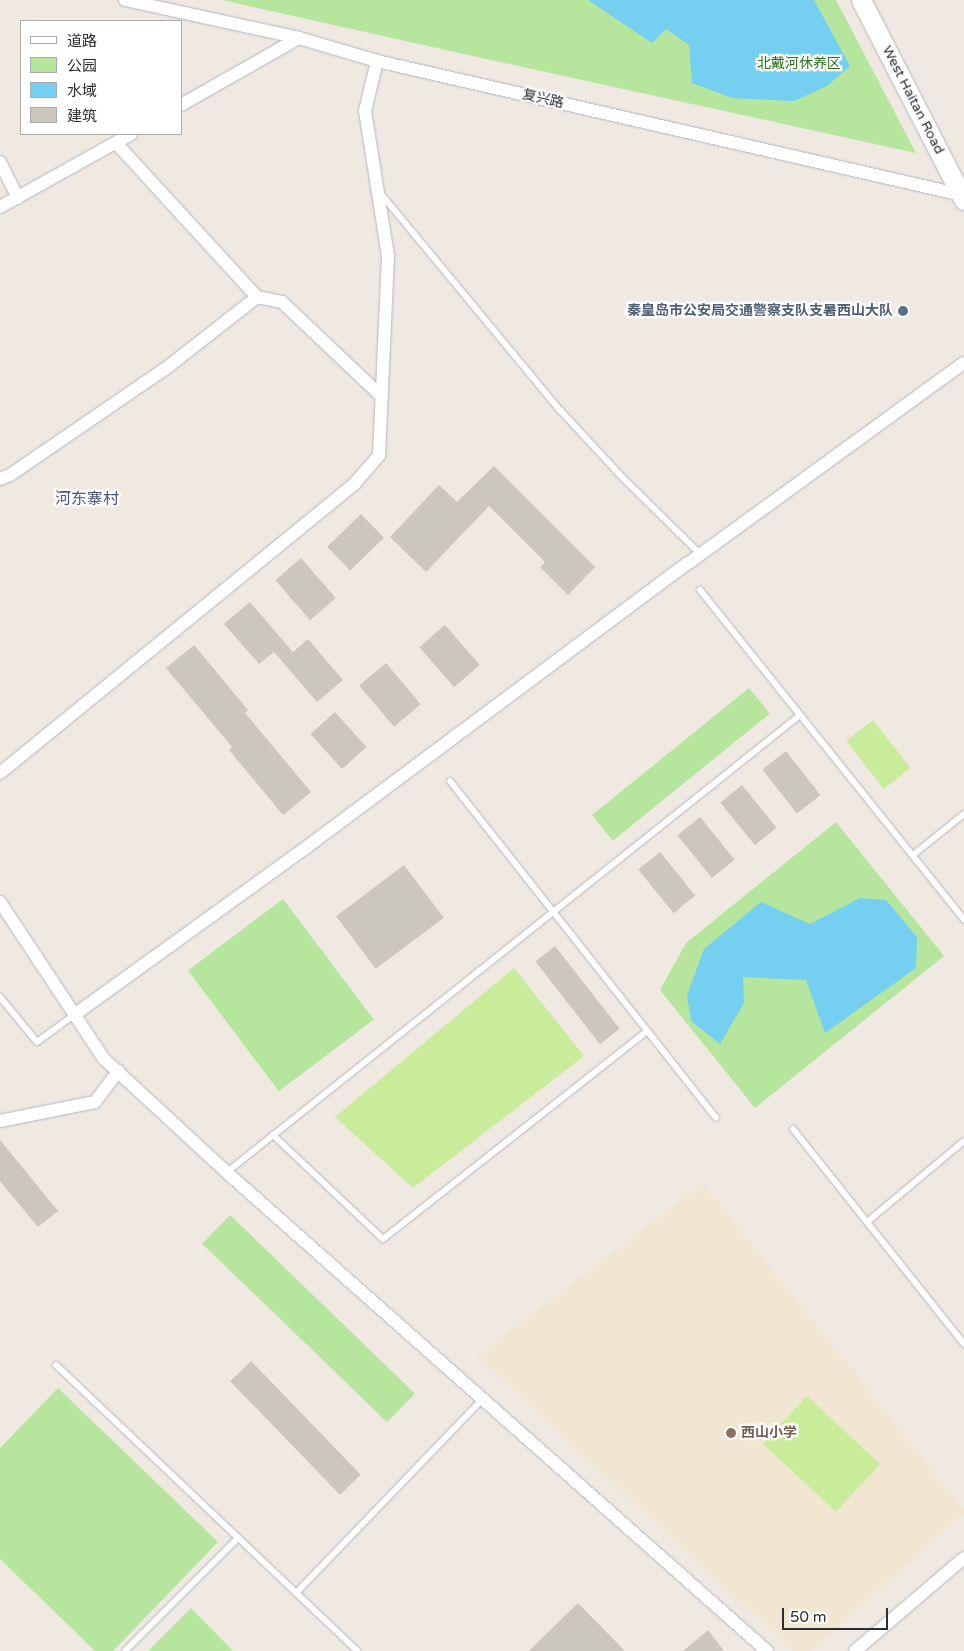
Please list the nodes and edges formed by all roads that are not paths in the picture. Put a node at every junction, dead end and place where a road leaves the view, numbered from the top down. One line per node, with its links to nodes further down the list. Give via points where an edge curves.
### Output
1 (125, 0): 3 (street, 复兴路)
2 (861, 0): 11 (main road, West Haitan Road)
3 (300, 38): 4 (street, 复兴路); 5 (street)
4 (377, 61): 9 (street, via 365,111); 11 (street, 复兴路)
5 (182, 104)
6 (129, 135): 7 (street)
7 (116, 143): 10 (street); 13 (street)
8 (0, 162): 10 (street)
9 (377, 190): 15 (street, via 388,256); 17 (lane, via 560,410)
10 (18, 198): 12 (street)
11 (963, 198)
12 (0, 206)
13 (257, 297): 15 (street, via 282,302); 16 (street, via 164,369)
14 (964, 364): 17 (street)
15 (381, 396): 20 (street, via 379,455 355,483)
16 (0, 479)
17 (700, 554): 28 (street, via 308,846)
18 (700, 590): 19 (lane)
19 (800, 716): 23 (lane); 25 (lane)
20 (0, 773)
21 (450, 781): 25 (lane)
22 (964, 814): 23 (lane)
23 (913, 855): 26 (lane)
24 (0, 902): 28 (street)
25 (553, 912): 29 (lane); 34 (lane)
26 (964, 919)
27 (0, 997): 28 (lane, via 38,1042)
28 (74, 1015): 30 (street, via 104,1058)
29 (647, 1031): 31 (lane); 34 (lane, via 383,1239)
30 (118, 1071): 32 (street, via 96,1102); 36 (street)
31 (716, 1118)
32 (0, 1120)
33 (793, 1129): 37 (lane)
34 (273, 1135): 36 (lane)
35 (964, 1141): 37 (lane)
36 (227, 1172): 40 (street)
37 (866, 1222): 38 (lane)
38 (964, 1344)
39 (56, 1365): 41 (lane)
40 (483, 1399): 43 (lane); 48 (street)
41 (238, 1538): 43 (lane); 45 (lane)
42 (964, 1558): 49 (street)
43 (296, 1593): 44 (lane)
44 (350, 1645): 46 (lane); 47 (lane)
45 (125, 1651)
46 (344, 1651)
47 (357, 1651)
48 (767, 1651)
49 (855, 1651)

